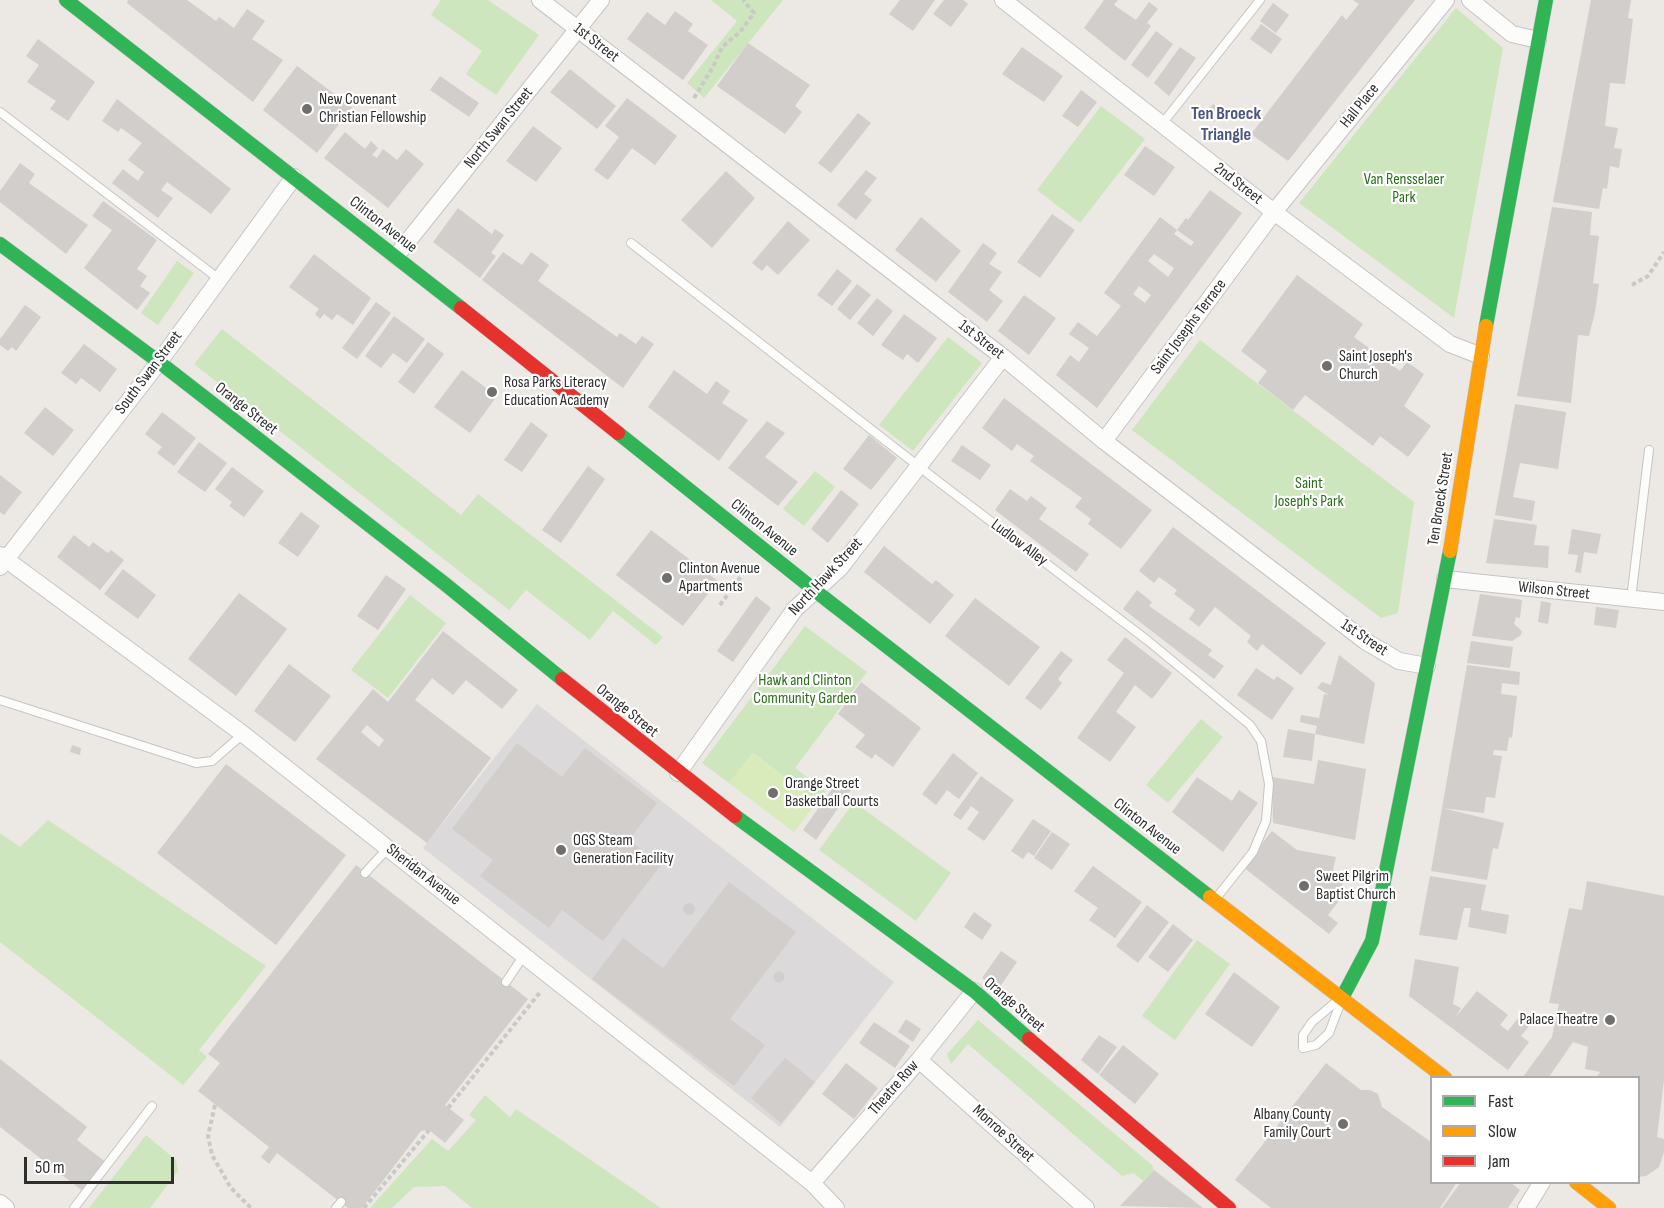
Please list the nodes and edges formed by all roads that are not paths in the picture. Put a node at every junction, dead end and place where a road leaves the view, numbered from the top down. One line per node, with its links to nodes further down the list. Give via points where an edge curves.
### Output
1 (66, 0): 13 (street, Clinton Avenue)
2 (540, 0): 9 (street, 1st Street)
3 (601, 0): 9 (street, North Swan Street)
4 (1003, 0): 12 (street, 2nd Street)
5 (1260, 0): 12 (lane)
6 (1446, 0): 14 (street, Hall Place)
7 (1470, 0): 10 (street, via 1512,34)
8 (1546, 0): 10 (street, Ten Broeck Street)
9 (578, 30): 17 (street, North Swan Street); 20 (street, 1st Street)
10 (1538, 40): 19 (street, Ten Broeck Street)
11 (0, 112): 18 (lane)
12 (1162, 124): 14 (street, 2nd Street)
13 (294, 177): 17 (street, Clinton Avenue); 18 (street, South Swan Street)
14 (1274, 212): 19 (street, 2nd Street, via 1450,344); 22 (street, Saint Josephs Terrace)
15 (631, 243): 24 (lane, Ludlow Alley)
16 (0, 244): 21 (street, Orange Street)
17 (396, 256): 27 (street, Clinton Avenue)
18 (219, 279): 21 (street, South Swan Street)
19 (1481, 356): 26 (street, Ten Broeck Street)
20 (1003, 357): 22 (street, 1st Street); 24 (street, North Hawk Street)
21 (159, 362): 25 (street, South Swan Street); 33 (street, Orange Street, via 445,584)
22 (1104, 441): 30 (street, 1st Street, via 1365,641 1399,661)
23 (1649, 450): 28 (lane)
24 (919, 467): 27 (street, North Hawk Street, via 840,568); 36 (lane, Ludlow Alley, via 1147,640 1250,725 1261,741 1269,784 1266,821 1253,852)
25 (2, 560): 32 (street, Sheridan Avenue)
26 (1445, 579): 28 (street, Wilson Street); 30 (street, Ten Broeck Street)
27 (815, 591): 33 (street, North Hawk Street, via 795,609); 36 (street, Clinton Avenue)
28 (1631, 599): 29 (street, Wilson Street)
29 (1664, 602)
30 (1427, 666): 40 (street, Ten Broeck Street, via 1372,941)
31 (0, 700): 32 (lane, via 196,763 212,761)
32 (243, 734): 34 (street, Sheridan Avenue)
33 (678, 773): 39 (street, Orange Street)
34 (388, 848): 35 (lane); 37 (street, Sheridan Avenue)
35 (365, 873)
36 (1214, 900): 40 (street, Clinton Avenue)
37 (524, 955): 38 (lane); 44 (street, Sheridan Avenue)
38 (506, 982)
39 (974, 991): 41 (street, Theatre Row); 52 (street, Orange Street)
40 (1343, 996): 40 (lane, via 1312,1022 1303,1035 1304,1048 1316,1045 1329,1033); 42 (street, Clinton Avenue)
41 (919, 1060): 44 (street, Theatre Row); 51 (street, Monroe Street)
42 (1444, 1076)
43 (152, 1106): 49 (lane)
44 (812, 1183): 50 (street, Sheridan Avenue)
45 (1541, 1184): 53 (street)
46 (1579, 1184): 54 (street)
47 (0, 1203): 48 (street)
48 (6, 1208)
49 (74, 1208)
50 (836, 1208)
51 (1086, 1208)
52 (1229, 1208)
53 (1526, 1208)
54 (1609, 1208)

